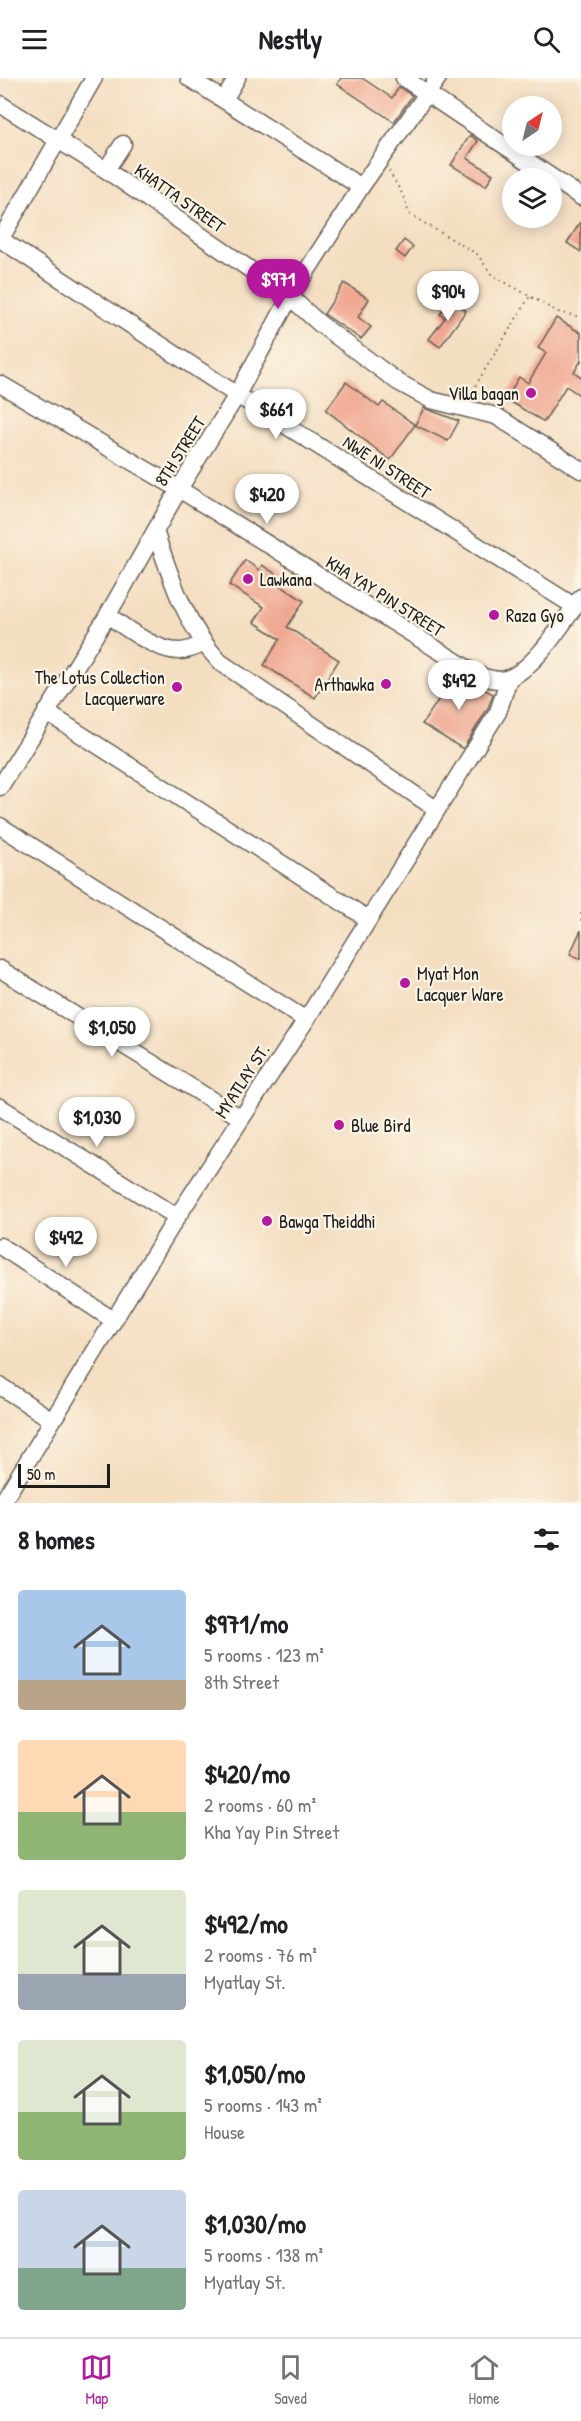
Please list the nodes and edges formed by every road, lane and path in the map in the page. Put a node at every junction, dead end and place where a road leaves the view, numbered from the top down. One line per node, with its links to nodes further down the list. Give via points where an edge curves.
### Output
1 (94, 78): 9 (street)
2 (189, 78): 7 (street)
3 (237, 78): 7 (street)
4 (404, 78): 6 (street)
5 (438, 78): 6 (street, 8TH STREET)
6 (428, 93): 11 (street, 8TH STREET); 14 (street)
7 (224, 100): 13 (street)
8 (0, 104): 9 (street, KHATTA STREET)
9 (58, 141): 12 (street, KHATTA STREET); 15 (street)
10 (123, 144): 12 (street)
11 (379, 160): 13 (street, 8TH STREET); 16 (path, via 394,178 409,214 477,254 492,275)
12 (106, 170): 17 (street, KHATTA STREET)
13 (361, 187): 17 (street, 8TH STREET)
14 (581, 197)
15 (0, 239): 20 (street, NWE NI STREET)
16 (530, 296): 18 (path, via 558,312); 21 (path)
17 (290, 297): 20 (street, 8TH STREET); 21 (street, KHATTA STREET, via 398,382 431,400)
18 (581, 317)
19 (0, 384): 23 (street, KHA YAY PIN STREET)
20 (237, 395): 23 (street, 8TH STREET); 25 (street, NWE NI STREET)
21 (463, 406): 22 (street, KHATTA STREET, via 496,416)
22 (581, 470)
23 (179, 489): 24 (street, 8TH STREET); 28 (street, KHA YAY PIN STREET, via 467,669 488,678)
24 (155, 531): 26 (street, 8TH STREET); 27 (street, via 174,585)
25 (579, 602): 28 (street, via 536,658)
26 (108, 615): 27 (street, via 128,630 173,651); 29 (street, 8TH STREET)
27 (203, 644): 31 (street, via 220,662)
28 (509, 678): 31 (street, MYATLAY ST., via 498,712)
29 (46, 712): 30 (street, 8TH STREET); 34 (street)
30 (0, 787)
31 (436, 809): 34 (street, MYATLAY ST.)
32 (0, 826): 37 (street)
33 (581, 913): 35 (path)
34 (368, 919): 37 (street, MYATLAY ST.)
35 (581, 921)
36 (0, 969): 39 (street)
37 (306, 1020): 39 (street, MYATLAY ST.)
38 (0, 1107): 40 (street)
39 (241, 1118): 40 (street, MYATLAY ST.)
40 (177, 1217): 42 (street, MYATLAY ST.)
41 (0, 1246): 42 (street)
42 (113, 1320): 44 (street, MYATLAY ST.)
43 (0, 1386): 44 (street)
44 (52, 1420): 45 (street, MYATLAY ST.)
45 (2, 1503)

